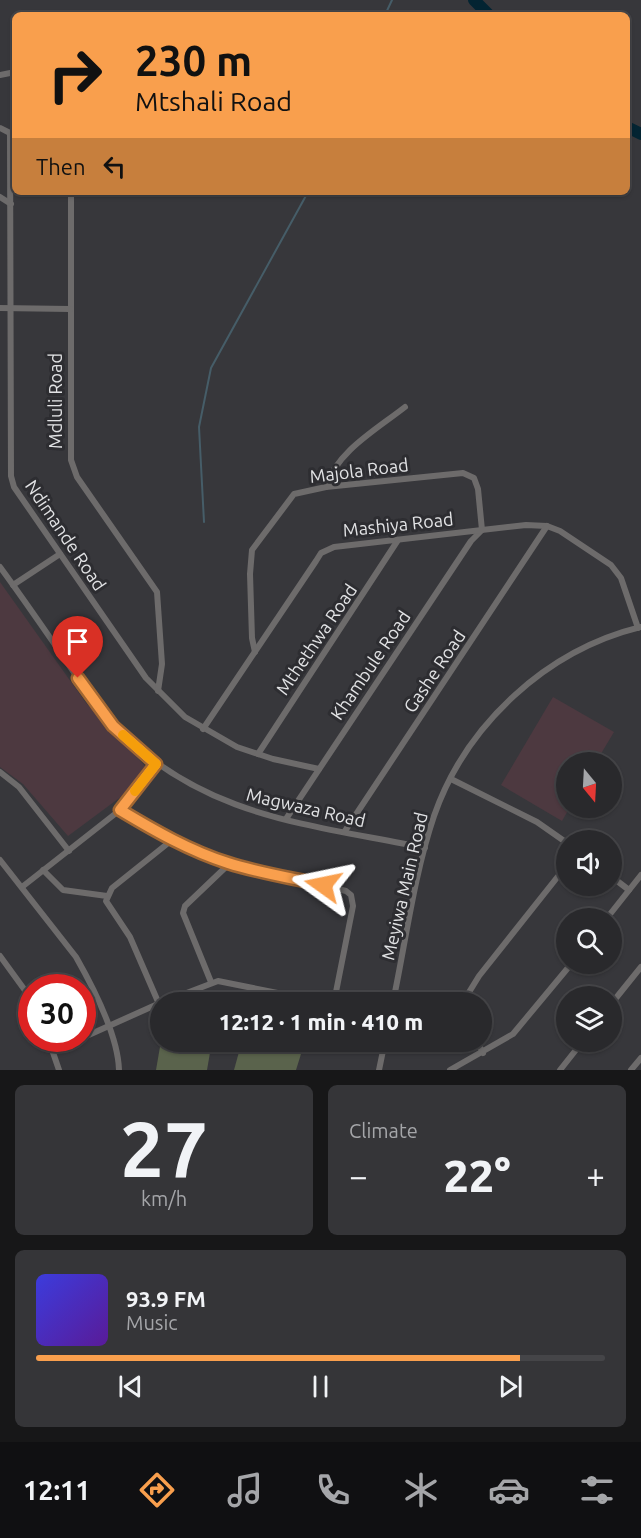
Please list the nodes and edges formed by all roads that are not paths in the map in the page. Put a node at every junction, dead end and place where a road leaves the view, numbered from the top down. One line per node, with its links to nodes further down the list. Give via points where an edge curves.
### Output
1 (0, 128): 4 (street, Ndimande Road, via 10,133)
2 (71, 195): 7 (street, Mdluli Road)
3 (0, 197): 4 (street)
4 (12, 204): 6 (street, Ndimande Road)
5 (0, 308): 6 (street)
6 (11, 308): 7 (street); 13 (street, Ndimande Road, via 12,482)
7 (70, 309): 18 (street, Mdluli Road, via 72,466 157,592 162,664)
8 (405, 406): 9 (street, via 343,457)
9 (326, 487): 11 (street, Majola Road, via 462,473 474,478 478,489); 17 (street, Majola Road, via 288,499 252,550)
10 (547, 526): 11 (street, Mashiya Road); 16 (street, Mashiya Road, via 566,534 611,565 621,578); 27 (street, Gashe Road)
11 (482, 530): 12 (street, Mashiya Road); 22 (street, Khambule Road)
12 (398, 540): 17 (street, Mashiya Road, via 334,547 321,553); 20 (street, Mthethwa Road)
13 (60, 554): 15 (street); 18 (street, Ndimande Road)
14 (0, 567): 15 (street, Magwaza Road)
15 (13, 585): 21 (street, Magwaza Road, via 104,715)
16 (640, 627): 24 (street, Meyiwa Main Road, via 577,651 521,690 482,729)
17 (255, 652): 19 (street, Mashiya Road)
18 (159, 691): 19 (street, Ndimande Road)
19 (203, 729): 20 (street, Ndimande Road)
20 (258, 754): 22 (street, Ndimande Road)
21 (156, 764): 25 (street); 26 (street, Magwaza Road, via 208,795)
22 (319, 769): 26 (street, Khambule Road)
23 (0, 772): 31 (street, via 19,787)
24 (451, 779): 28 (street); 30 (street, Meyiwa Main Road, via 434,815)
25 (120, 810): 29 (street); 31 (street)
26 (286, 819): 27 (street, Magwaza Road)
27 (345, 831): 30 (street, Magwaza Road)
28 (556, 835)
29 (172, 840): 33 (street); 40 (street)
30 (425, 848): 52 (street, Meyiwa Main Road)
31 (69, 851): 34 (street)
32 (0, 860): 38 (street)
33 (229, 864): 46 (street, via 185,906 183,913); 51 (street, via 340,888 351,895 353,906)
34 (43, 870): 38 (street); 40 (street, via 63,890)
35 (641, 875): 39 (street)
36 (556, 879): 53 (street)
37 (622, 885): 39 (street)
38 (22, 887): 55 (street, via 76,957)
39 (629, 890): 41 (street)
40 (107, 896): 48 (street, via 109,907 134,944)
41 (615, 908)
42 (0, 956): 45 (street)
43 (641, 966): 47 (street)
44 (563, 974): 60 (street, via 522,1027)
45 (18, 981)
46 (211, 982): 49 (street); 50 (street)
47 (622, 991)
48 (156, 992)
49 (187, 992)
50 (274, 992)
51 (336, 992)
52 (395, 992)
53 (469, 992)
54 (150, 1008): 55 (street)
55 (108, 1026): 56 (street); 63 (street)
56 (96, 1032)
57 (54, 1052): 62 (street)
58 (383, 1052): 64 (street)
59 (574, 1052): 66 (street)
60 (483, 1053): 65 (street)
61 (641, 1058): 67 (street)
62 (59, 1070)
63 (119, 1070)
64 (379, 1070)
65 (450, 1070)
66 (560, 1070)
67 (631, 1070)

